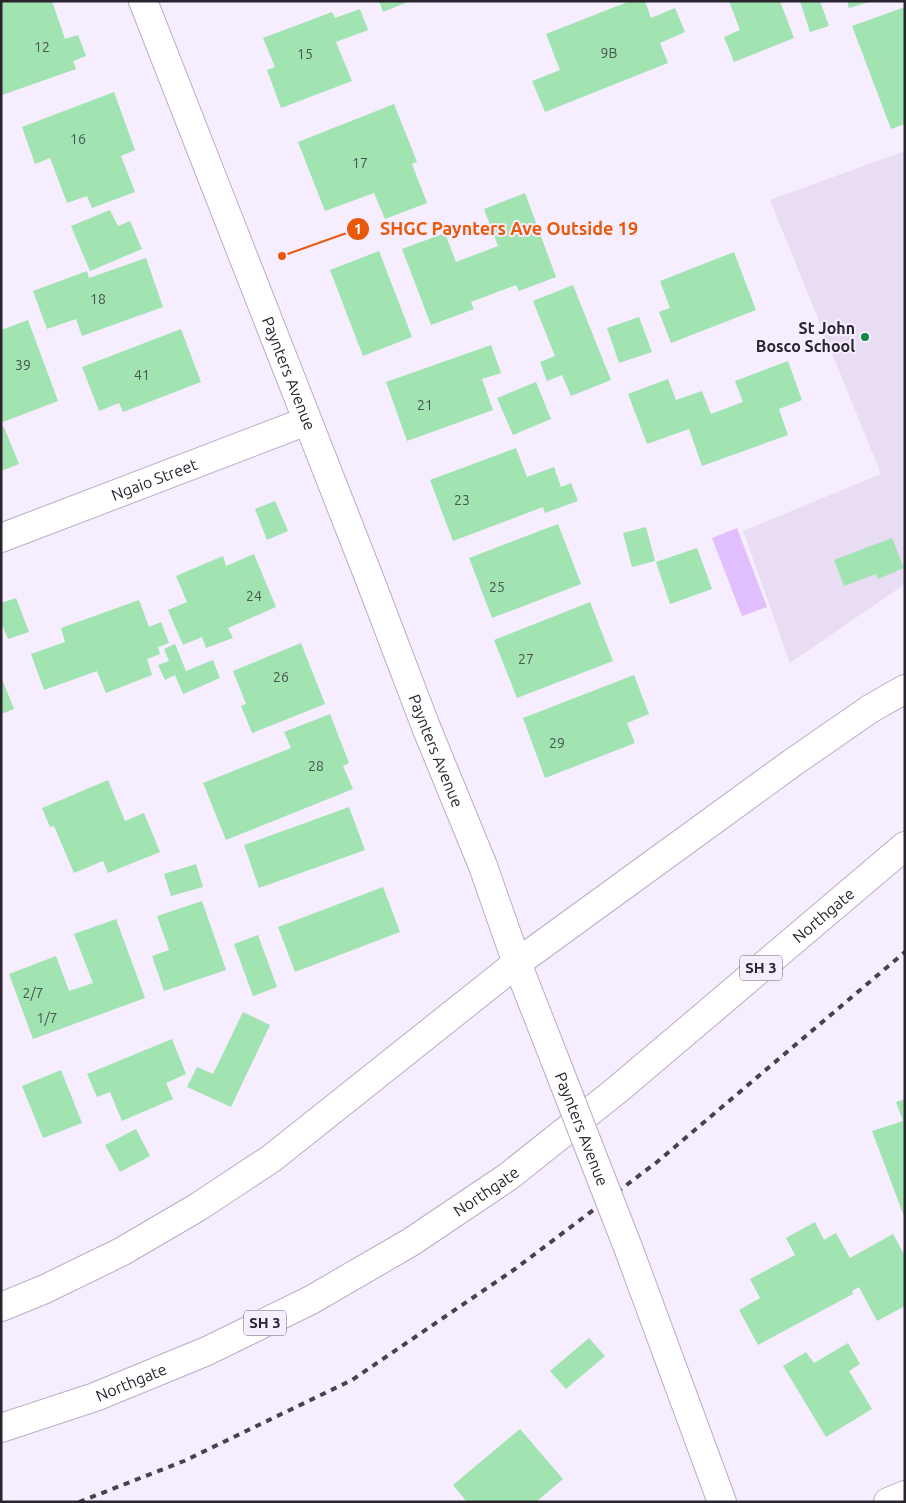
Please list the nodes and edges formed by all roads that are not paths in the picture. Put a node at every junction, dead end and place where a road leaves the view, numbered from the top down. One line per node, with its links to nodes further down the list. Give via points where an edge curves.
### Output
1 (143, 1): 2 (main road, Paynters Avenue)
2 (307, 420): 3 (main road, Ngaio Street); 6 (main road, Paynters Avenue, via 483,866)
3 (1, 538)
4 (905, 689): 6 (main road, via 792,763)
5 (905, 846): 8 (main road, Northgate / SH 3, via 517,1170 411,1242 311,1300 207,1351 95,1397)
6 (517, 962): 7 (main road, via 272,1158 121,1252); 10 (main road, Paynters Avenue, bridge)
7 (1, 1307)
8 (1, 1428)
9 (905, 1495): 11 (main road)
10 (722, 1502)
11 (888, 1502)

